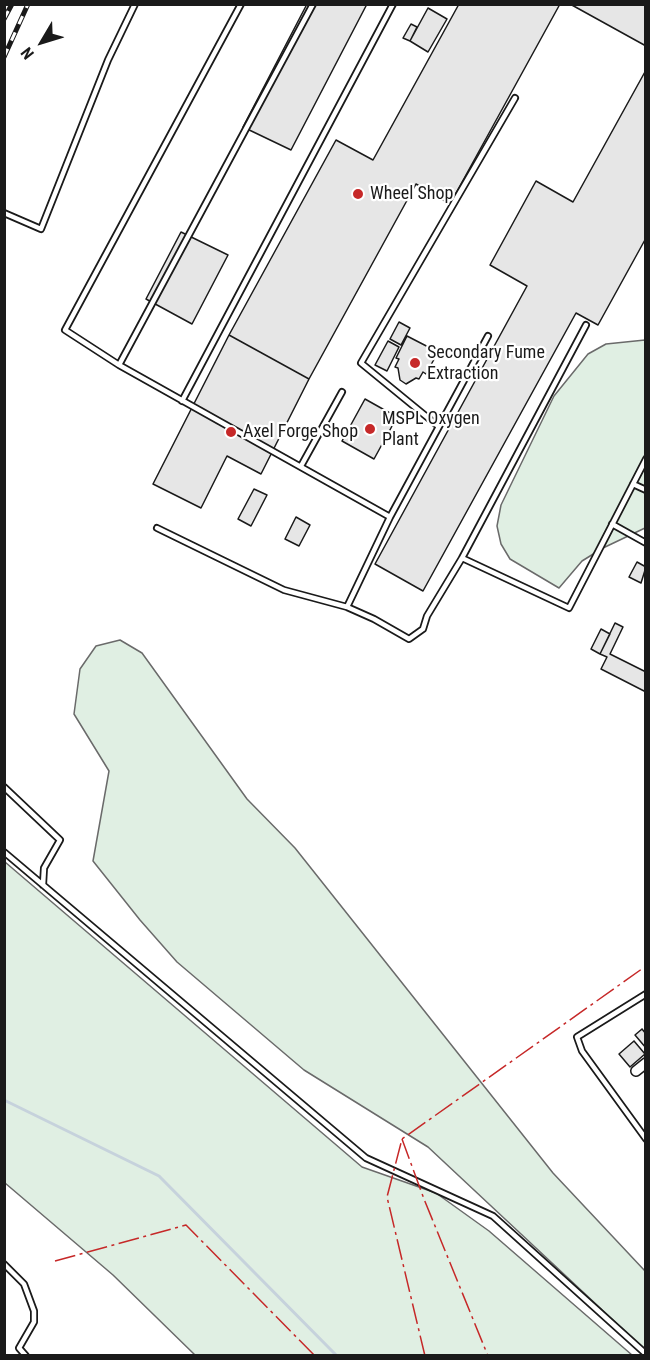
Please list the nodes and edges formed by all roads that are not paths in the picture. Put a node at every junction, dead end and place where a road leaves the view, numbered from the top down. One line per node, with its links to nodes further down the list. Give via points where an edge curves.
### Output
1 (135, 4): 6 (lane, via 108,60 41,229)
2 (241, 4): 9 (lane, via 65,330)
3 (314, 4): 9 (lane)
4 (393, 4): 11 (lane)
5 (515, 98): 12 (lane, via 361,363)
6 (4, 213)
7 (586, 325): 21 (lane)
8 (488, 336): 12 (lane)
9 (119, 365): 11 (lane)
10 (342, 392): 14 (lane)
11 (182, 401): 14 (lane)
12 (438, 426): 17 (lane)
13 (645, 459): 15 (lane)
14 (301, 466): 17 (lane)
15 (633, 484): 16 (lane); 18 (lane)
16 (645, 490)
17 (390, 517): 22 (lane)
18 (612, 524): 20 (lane); 21 (lane, via 568,608)
19 (157, 528): 22 (lane, via 284,590)
20 (645, 543)
21 (462, 558): 22 (lane, via 423,629 413,638)
22 (346, 607)
23 (4, 787): 25 (lane, via 60,840 44,868)
24 (4, 852): 25 (lane)
25 (43, 885): 31 (lane, via 366,1158 493,1216)
26 (645, 993): 29 (lane, via 577,1037 582,1051)
27 (645, 1063): 28 (street)
28 (636, 1071)
29 (645, 1139)
30 (4, 1264): 32 (lane, via 24,1284 32,1304 34,1322 19,1347)
31 (645, 1354)
32 (26, 1356)

